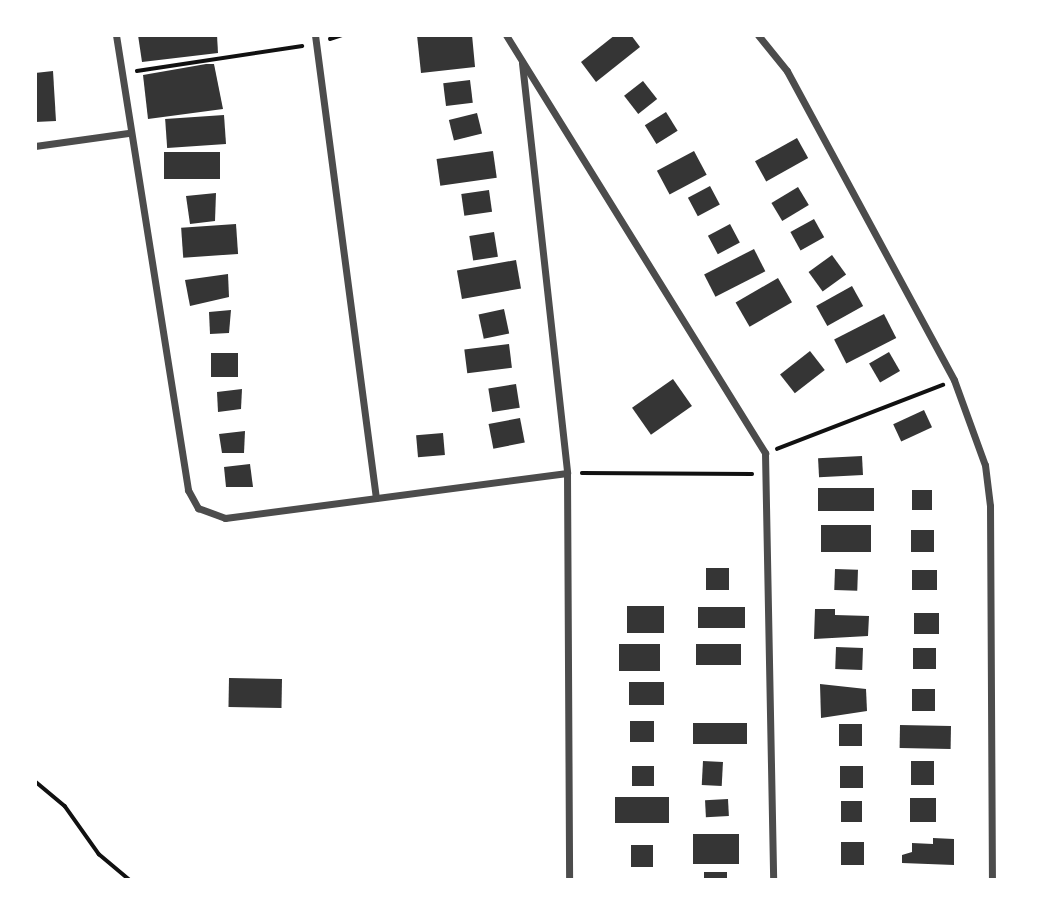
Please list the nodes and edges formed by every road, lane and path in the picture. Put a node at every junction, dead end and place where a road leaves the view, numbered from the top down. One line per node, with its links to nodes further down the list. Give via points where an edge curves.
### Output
1 (116, 35): 7 (street)
2 (342, 35): 5 (path)
3 (506, 35): 6 (street)
4 (758, 35): 10 (street, via 787,71)
5 (316, 39): 7 (path); 14 (street)
6 (522, 59): 11 (street); 12 (street)
7 (121, 74): 8 (street)
8 (128, 133): 9 (street); 14 (street, via 188,490 198,508 225,517)
9 (35, 146)
10 (954, 380): 11 (path); 19 (street, via 985,465 990,506)
11 (765, 453): 13 (street)
12 (567, 473): 13 (path); 14 (street); 17 (street)
13 (765, 474): 18 (street)
14 (376, 498)
15 (35, 782): 16 (path, via 65,806 99,854)
16 (130, 880)
17 (569, 880)
18 (773, 880)
19 (992, 880)

